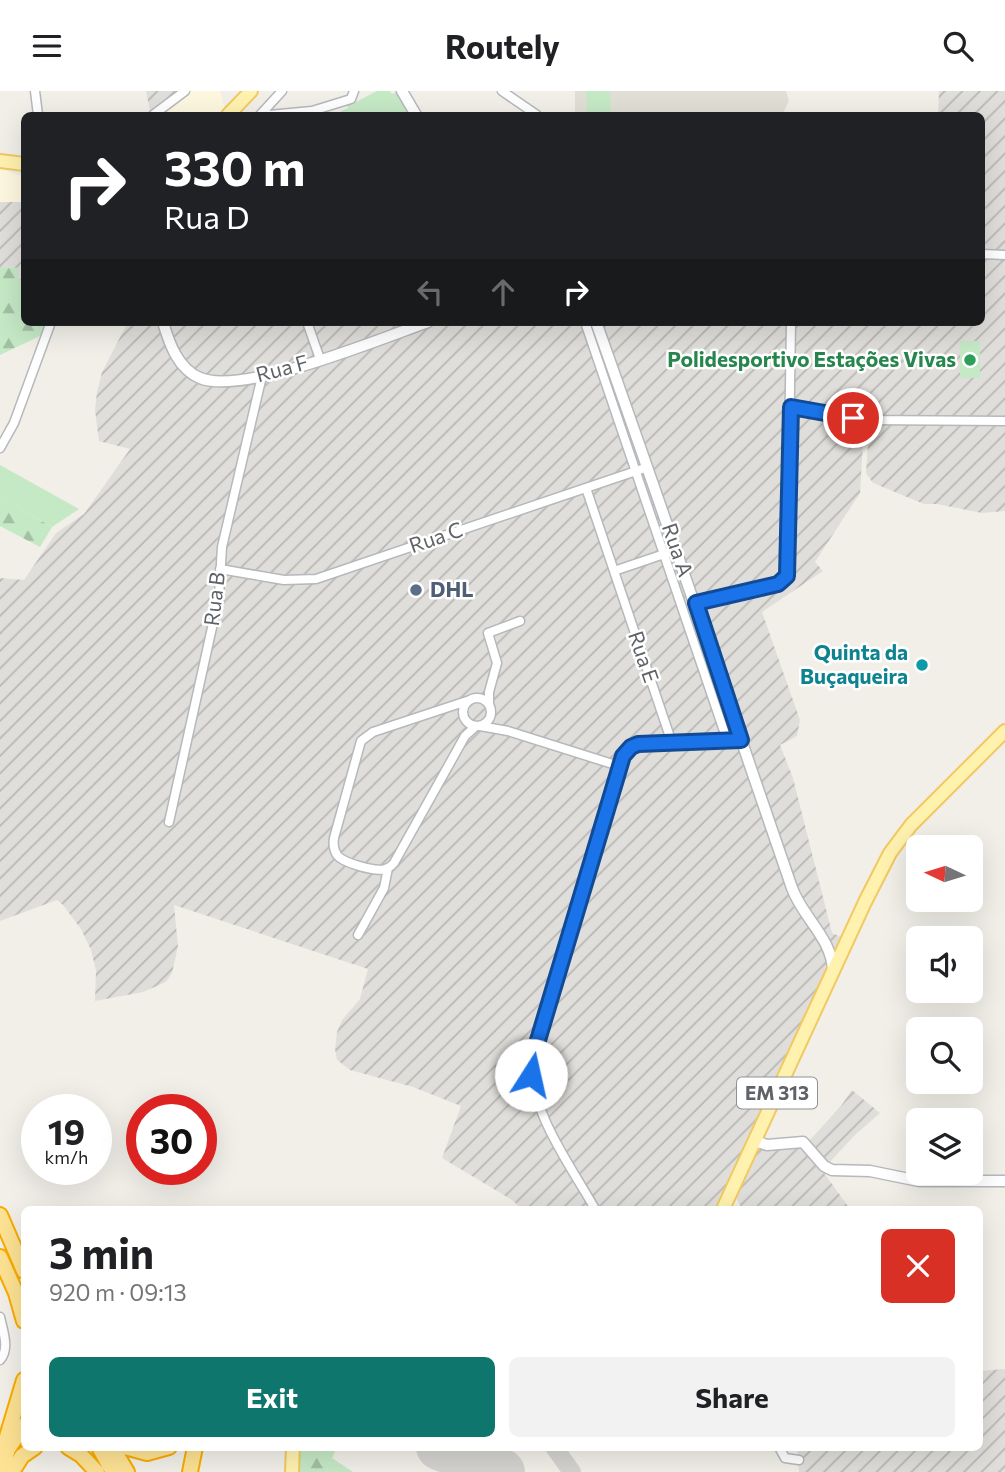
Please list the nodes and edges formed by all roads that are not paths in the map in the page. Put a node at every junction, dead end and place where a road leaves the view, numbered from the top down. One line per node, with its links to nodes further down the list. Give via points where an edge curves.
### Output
1 (35, 91): 8 (street)
2 (185, 91): 9 (street)
3 (251, 91): 10 (main road)
4 (282, 91): 11 (street)
5 (354, 91): 12 (street, via 351,99)
6 (402, 91): 13 (street)
7 (502, 91): 14 (street)
8 (38, 112)
9 (157, 112)
10 (231, 112)
11 (263, 112)
12 (297, 112)
13 (414, 112)
14 (533, 112)
15 (0, 161): 16 (main road)
16 (21, 164)
17 (985, 254): 18 (street)
18 (1005, 255)
19 (50, 326): 30 (street, via 14,423)
20 (165, 326): 27 (street, Rua F, via 176,355 199,378 225,381)
21 (308, 326): 26 (street)
22 (416, 326): 26 (street, Rua F)
23 (586, 326): 32 (street)
24 (597, 326): 31 (street, Rua A)
25 (791, 326): 28 (street)
26 (320, 359): 27 (street, Rua F)
27 (262, 376): 36 (street, Rua B)
28 (791, 407): 29 (street, via 867,420); 38 (street, via 787,576 778,584)
29 (1005, 421)
30 (0, 448)
31 (648, 467): 32 (street, Rua C); 34 (street, Rua A)
32 (635, 471): 33 (street, Rua C); 35 (street)
33 (586, 488): 36 (street, Rua C, via 316,579 284,580); 37 (street, Rua E)
34 (676, 550): 35 (street); 38 (street, Rua A)
35 (664, 554): 37 (street); 49 (street)
36 (220, 569): 53 (street, Rua B, via 219,596)
37 (614, 571): 51 (street, Rua E)
38 (696, 603): 50 (street, Rua A)
39 (520, 621): 40 (street, via 488,632 497,663)
40 (490, 687): 41 (street); 43 (street)
41 (474, 699): 42 (street); 43 (street); 44 (street, via 464,706)
42 (451, 706): 44 (street); 54 (street, via 370,734 358,747 334,848 347,862)
43 (490, 709): 45 (street, via 487,722); 46 (street)
44 (465, 717): 45 (street); 48 (street)
45 (478, 726): 46 (street); 48 (street)
46 (508, 731): 52 (street)
47 (1005, 731): 57 (main road, EM 313, via 901,838)
48 (465, 736): 54 (street)
49 (727, 740): 50 (street); 51 (street)
50 (741, 740): 56 (street, Rua A, via 795,895)
51 (672, 743): 52 (street, via 634,745)
52 (618, 765): 61 (street, via 532,1069 541,1110)
53 (169, 822)
54 (388, 868): 55 (street, via 385,885)
55 (358, 935)
56 (828, 944): 57 (street); 58 (street)
57 (844, 948): 58 (main road, EM 313)
58 (832, 975): 59 (main road, EM 313)
59 (755, 1141): 60 (street, via 765,1145 803,1142 832,1170 870,1171 919,1181); 62 (main road, EM 313)
60 (1005, 1181)
61 (593, 1206)
62 (724, 1206)
63 (0, 1216): 65 (highway); 67 (highway)
64 (0, 1245): 68 (highway)
65 (21, 1254)
66 (0, 1257): 69 (highway)
67 (21, 1264)
68 (21, 1293)
69 (21, 1310)
70 (0, 1317): 71 (street, via 5,1349)
71 (0, 1360)
72 (21, 1390): 84 (highway)
73 (21, 1429): 86 (highway)
74 (21, 1440): 87 (highway)
75 (29, 1451): 87 (highway)
76 (74, 1451): 88 (highway)
77 (101, 1451): 89 (highway)
78 (115, 1451): 90 (highway)
79 (134, 1451): 80 (highway)
80 (156, 1451)
81 (194, 1451): 91 (highway)
82 (293, 1451): 92 (main road)
83 (781, 1451): 85 (street, via 785,1458)
84 (0, 1460)
85 (799, 1460)
86 (1, 1472)
87 (10, 1472)
88 (97, 1472)
89 (113, 1472)
90 (127, 1472)
91 (190, 1472)
92 (292, 1472)

